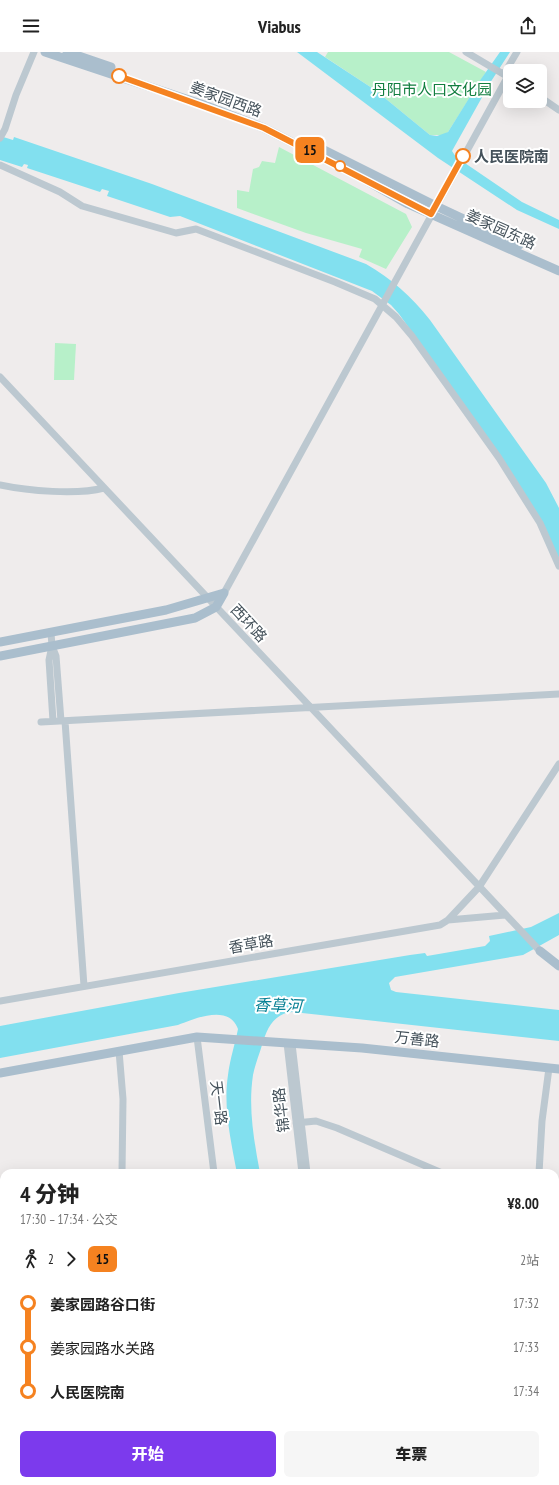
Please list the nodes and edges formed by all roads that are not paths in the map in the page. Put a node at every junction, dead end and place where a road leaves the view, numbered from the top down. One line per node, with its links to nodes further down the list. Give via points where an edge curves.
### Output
1 (34, 52): 11 (street, via 16,94 6,129)
2 (45, 52): 13 (main road, 姜家园西路, via 264,128)
3 (67, 52): 13 (main road, 姜家园西路, via 276,127)
4 (466, 52): 7 (street)
5 (517, 52): 6 (street)
6 (511, 64)
7 (503, 73)
8 (503, 81): 13 (street)
9 (547, 102): 10 (street)
10 (559, 110)
11 (0, 136)
12 (0, 165): 16 (street, via 60,192 82,206 176,233 196,229 335,282)
13 (433, 210): 14 (main road, 姜家园东路); 15 (main road, 姜家园东路); 16 (street)
14 (559, 265)
15 (559, 271)
16 (384, 304): 20 (street, via 412,336 499,458 540,523); 21 (street)
17 (0, 377): 19 (street, 西环路)
18 (0, 484): 19 (street, via 14,488 68,491 93,491)
19 (104, 488): 22 (street, 西环路)
20 (559, 566)
21 (224, 593): 22 (main road); 23 (main road)
22 (209, 599): 23 (street, 西环路); 24 (main road)
23 (216, 607): 26 (main road, via 194,618); 29 (street, 西环路)
24 (51, 633): 25 (main road); 26 (street)
25 (0, 642)
26 (52, 646): 27 (main road); 30 (street, via 49,660); 31 (street, via 56,656)
27 (0, 656)
28 (559, 694): 29 (street)
29 (311, 708): 31 (street); 34 (street, 西环路)
30 (53, 721): 31 (street); 32 (street)
31 (63, 721): 39 (street)
32 (41, 722)
33 (559, 764): 34 (street)
34 (479, 887): 35 (street, 西环路); 36 (street)
35 (505, 915): 36 (street, 香草路); 37 (street, 西环路)
36 (448, 920): 39 (street, 香草路, via 440,925)
37 (540, 951): 38 (main road)
38 (559, 966)
39 (84, 986): 40 (street, 香草路)
40 (0, 1001)
41 (197, 1037): 42 (main road, 万善路); 43 (main road, 万善路); 50 (street, 天一路)
42 (290, 1044): 45 (main road, 万善路, via 362,1048); 48 (street, 锦华路)
43 (119, 1051): 47 (main road, 万善路); 49 (street, via 123,1099)
44 (559, 1065): 46 (street)
45 (549, 1068): 46 (main road, 万善路); 54 (street)
46 (559, 1069)
47 (0, 1073)
48 (299, 1123): 51 (street, 锦华路); 52 (street, 锦华路); 53 (street, via 316,1121 337,1128)
49 (122, 1169)
50 (214, 1169)
51 (302, 1169)
52 (306, 1169)
53 (433, 1169)
54 (539, 1169)

